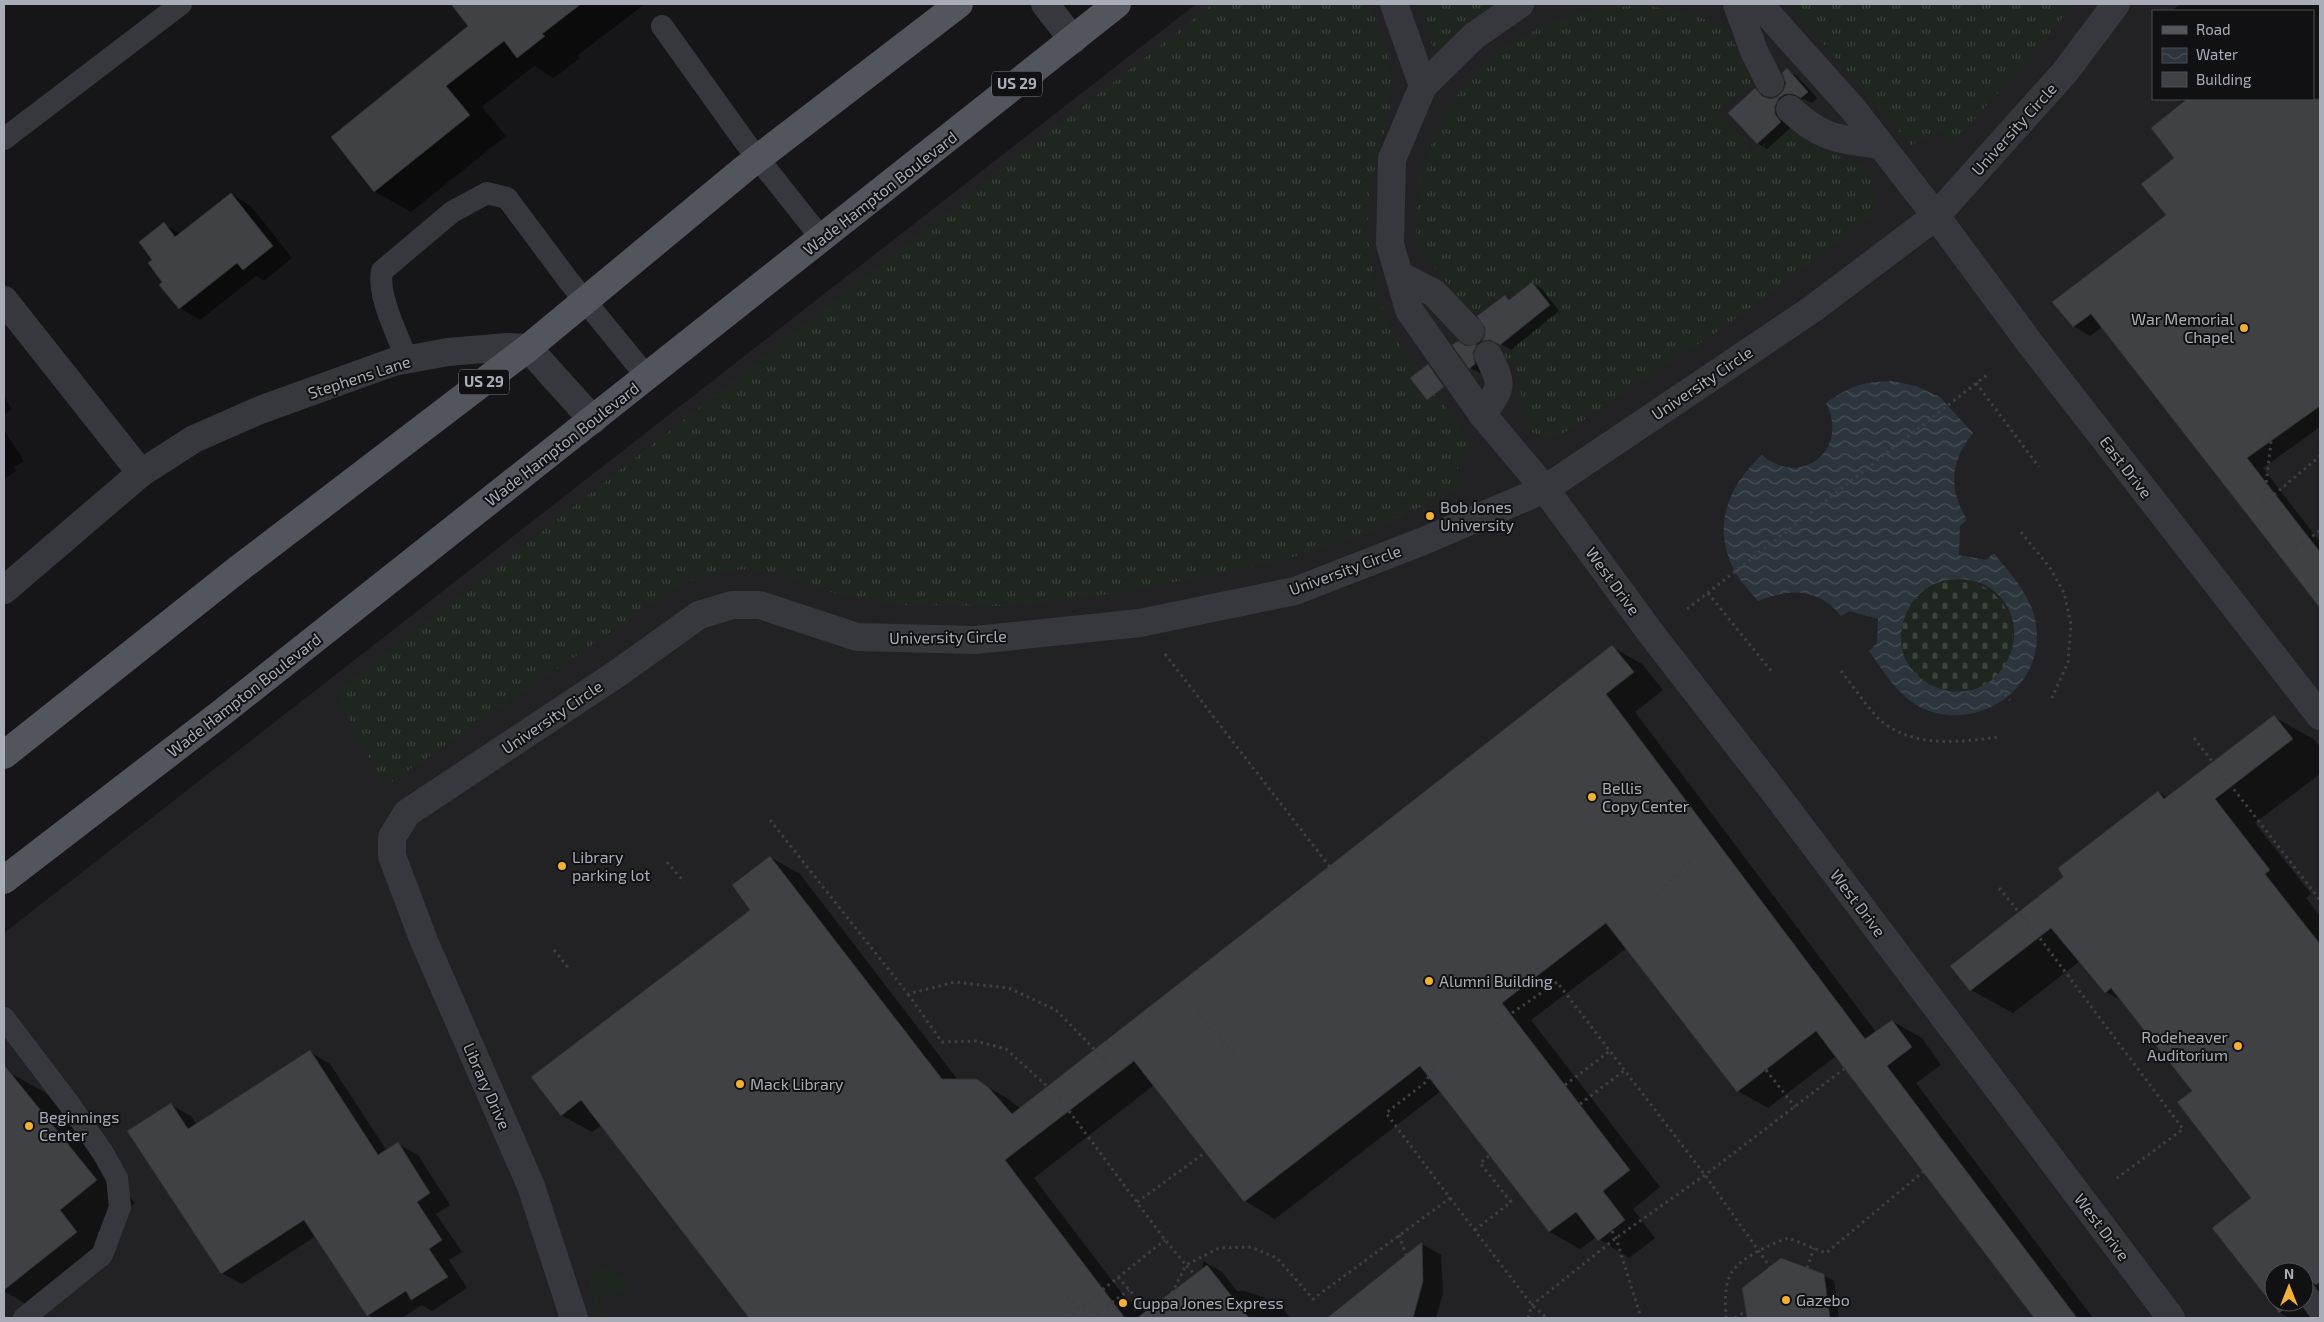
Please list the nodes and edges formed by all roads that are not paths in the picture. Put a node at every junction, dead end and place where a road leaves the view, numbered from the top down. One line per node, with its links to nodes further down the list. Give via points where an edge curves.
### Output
1 (181, 4): 15 (lane)
2 (960, 4): 17 (main road, US 29)
3 (1045, 4): 11 (street)
4 (1117, 4): 11 (main road, Wade Hampton Boulevard / US 29)
5 (1394, 4): 13 (street)
6 (1520, 4): 13 (street, via 1474,36)
7 (1737, 4): 12 (street)
8 (1748, 4): 16 (street, East Drive, via 1767,13 1853,108)
9 (2116, 4): 18 (street, University Circle, via 2065,72)
10 (662, 26): 17 (lane)
11 (1073, 40): 19 (main road, Wade Hampton Boulevard / US 29)
12 (1770, 83)
13 (1423, 86): 20 (street, West Drive, via 1392,159 1390,244)
14 (1790, 108): 16 (street, via 1808,126 1834,139)
15 (4, 139)
16 (1881, 145): 18 (street, East Drive)
17 (758, 159): 19 (lane); 22 (main road, US 29)
18 (1936, 216): 31 (street, University Circle, via 1811,310); 33 (street, East Drive, via 2029,342)
19 (822, 239): 27 (main road, Wade Hampton Boulevard / US 29)
20 (1399, 275): 23 (street, via 1434,293); 28 (street, West Drive, via 1408,310)
21 (4, 300): 30 (street)
22 (586, 301): 24 (main road, US 29); 26 (lane, via 507,198 487,193 452,212 382,270 380,281 384,297); 27 (lane)
23 (1470, 331)
24 (528, 348): 26 (street, Stephens Lane, via 448,352); 29 (street); 34 (main road, US 29, via 237,570)
25 (1488, 355): 28 (street, via 1500,378 1498,394)
26 (407, 360): 30 (street, Stephens Lane, via 393,362 260,410 202,435)
27 (647, 377): 29 (main road, Wade Hampton Boulevard / US 29)
28 (1482, 414): 31 (street, West Drive)
29 (593, 420): 36 (main road, Wade Hampton Boulevard / US 29)
30 (141, 473): 32 (street, Stephens Lane)
31 (1545, 489): 35 (street, University Circle, via 1426,540 1295,590 1140,623 965,640 857,637 760,605 732,605 699,615 618,673 407,813 392,837); 40 (street, West Drive)
32 (4, 590)
33 (2320, 716)
34 (4, 755)
35 (392, 856): 39 (street, Library Drive, via 424,941 531,1186)
36 (4, 880)
37 (4, 1018): 38 (lane, via 103,1153 117,1178 120,1207 102,1254)
38 (24, 1318)
39 (574, 1318)
40 (2171, 1318)

